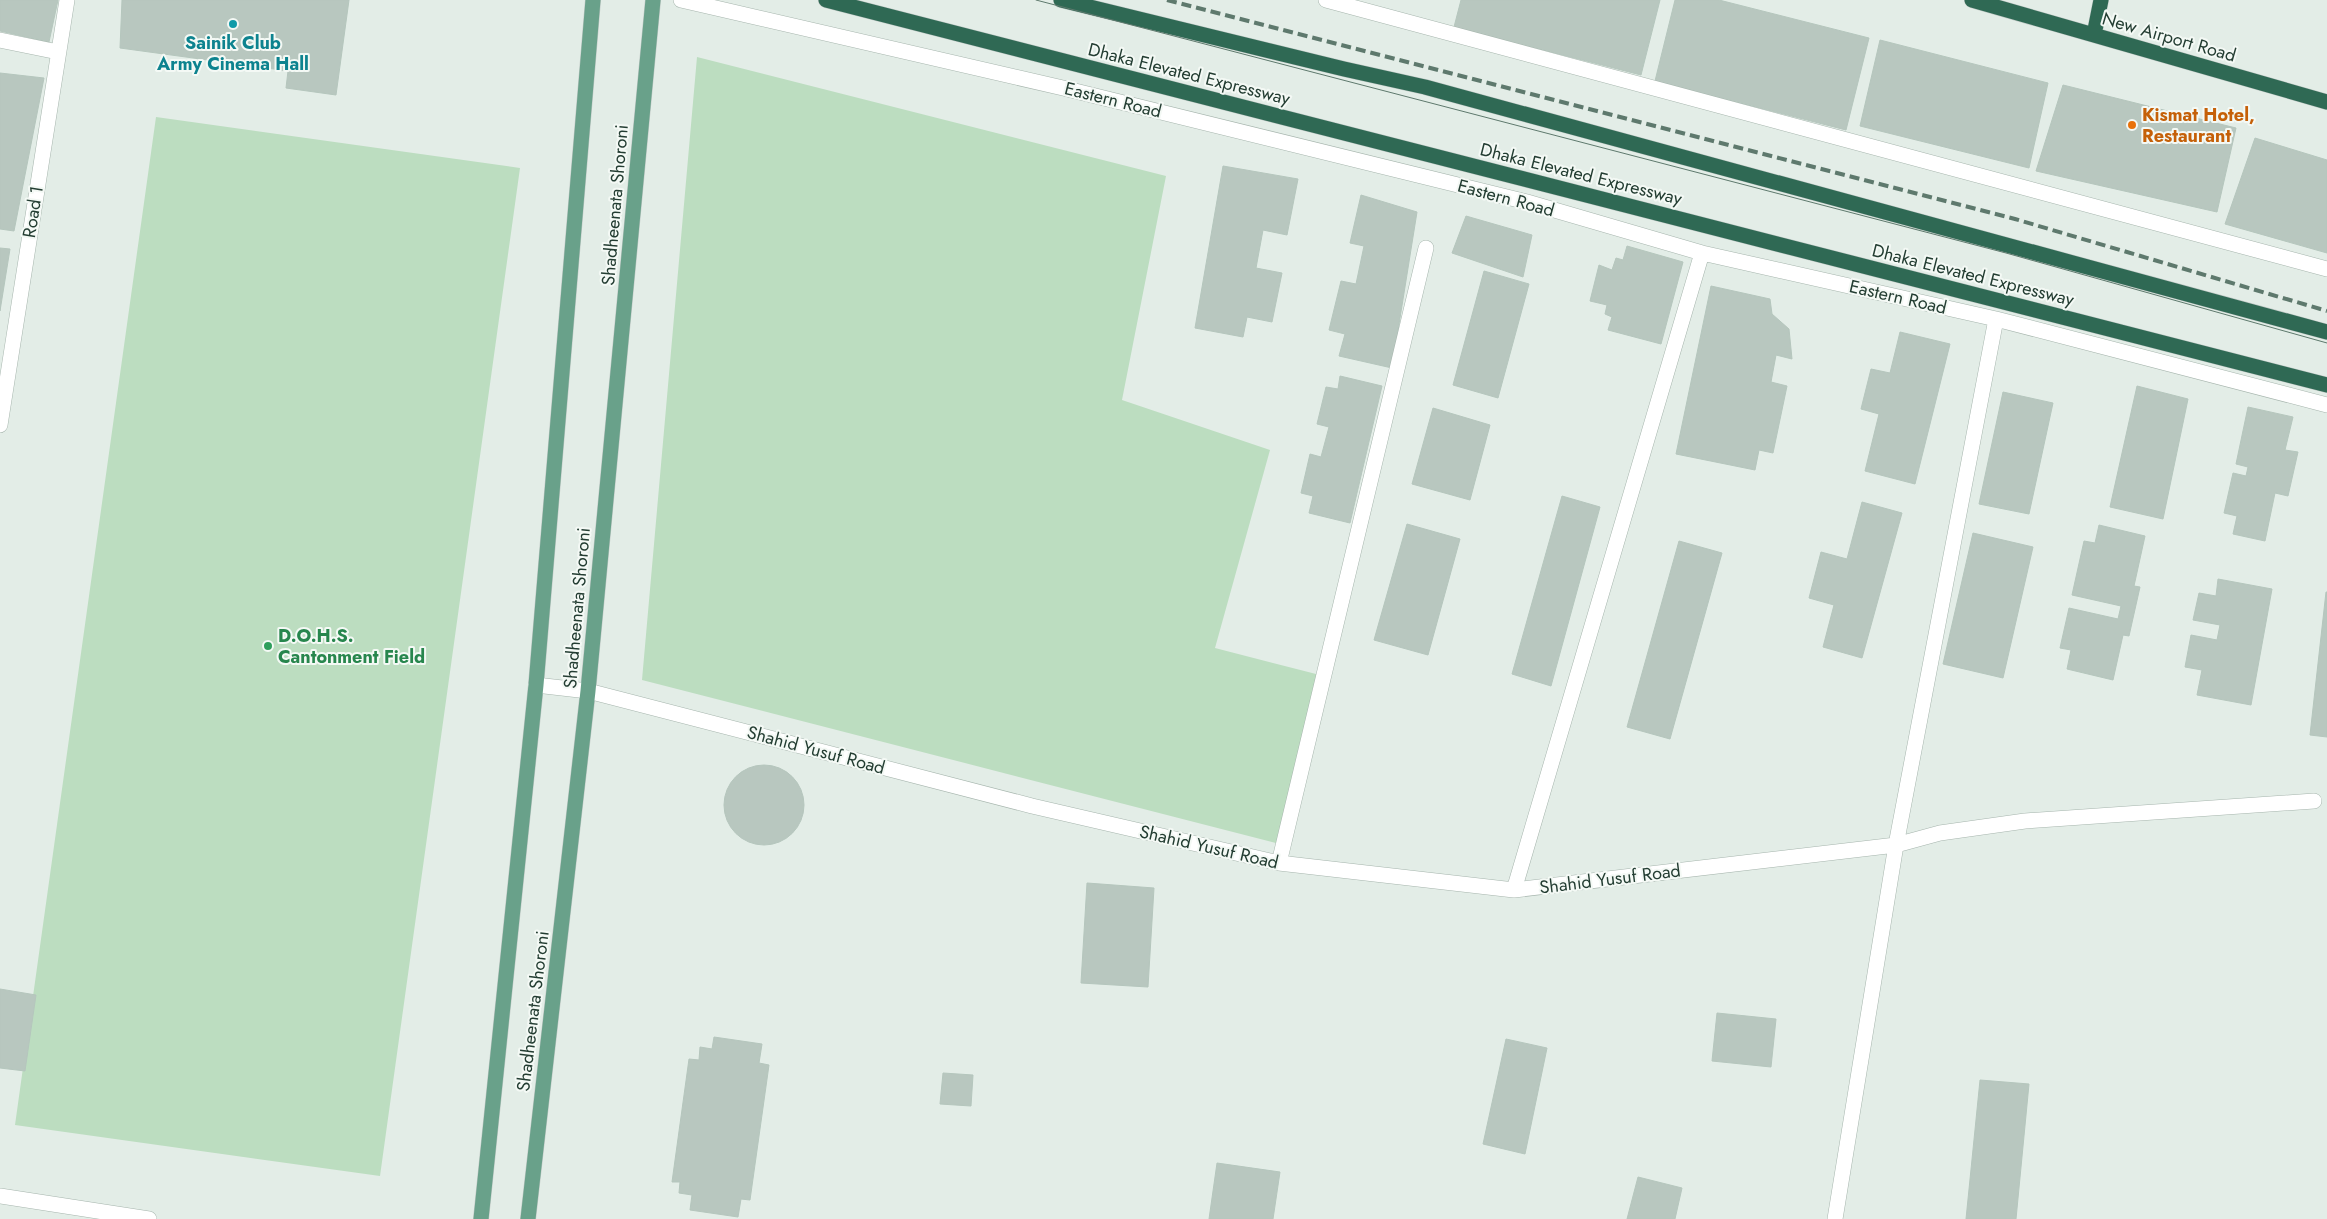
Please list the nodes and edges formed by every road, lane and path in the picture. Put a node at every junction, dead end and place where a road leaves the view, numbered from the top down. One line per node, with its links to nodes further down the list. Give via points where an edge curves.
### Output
1 (67, 0): 12 (street, Road 1)
2 (593, 0): 22 (main road, Shadheenata Shoroni)
3 (652, 0): 23 (main road, Shadheenata Shoroni)
4 (682, 0): 15 (street, Eastern Road, via 1063,88 1517,200)
5 (826, 0): 19 (highway, Dhaka Elevated Expressway)
6 (1061, 0): 18 (highway, Dhaka Elevated Expressway, via 1425,87)
7 (1326, 0): 16 (street)
8 (1972, 0): 10 (highway, New Airport Road)
9 (2101, 0): 10 (highway)
10 (2094, 35): 13 (highway, New Airport Road)
11 (0, 40): 12 (street)
12 (58, 52): 21 (street, Road 1)
13 (2327, 102)
14 (1426, 248): 26 (street)
15 (1702, 253): 17 (street, Eastern Road); 27 (street)
16 (2327, 269)
17 (1996, 319): 20 (street, Eastern Road); 25 (street)
18 (2327, 332)
19 (2327, 385)
20 (2327, 405)
21 (0, 425)
22 (536, 685): 23 (street, Shahid Yusuf Road); 30 (main road, Shadheenata Shoroni)
23 (588, 691): 26 (street, Shahid Yusuf Road, via 1032,806); 31 (main road, Shadheenata Shoroni)
24 (2314, 802): 25 (street, Shahid Yusuf Road, via 2025,821 1940,833)
25 (1896, 846): 27 (street, Shahid Yusuf Road); 32 (street)
26 (1279, 863): 27 (street, Shahid Yusuf Road)
27 (1514, 890)
28 (0, 1196): 29 (street)
29 (149, 1219)
30 (481, 1219)
31 (528, 1219)
32 (1835, 1219)

